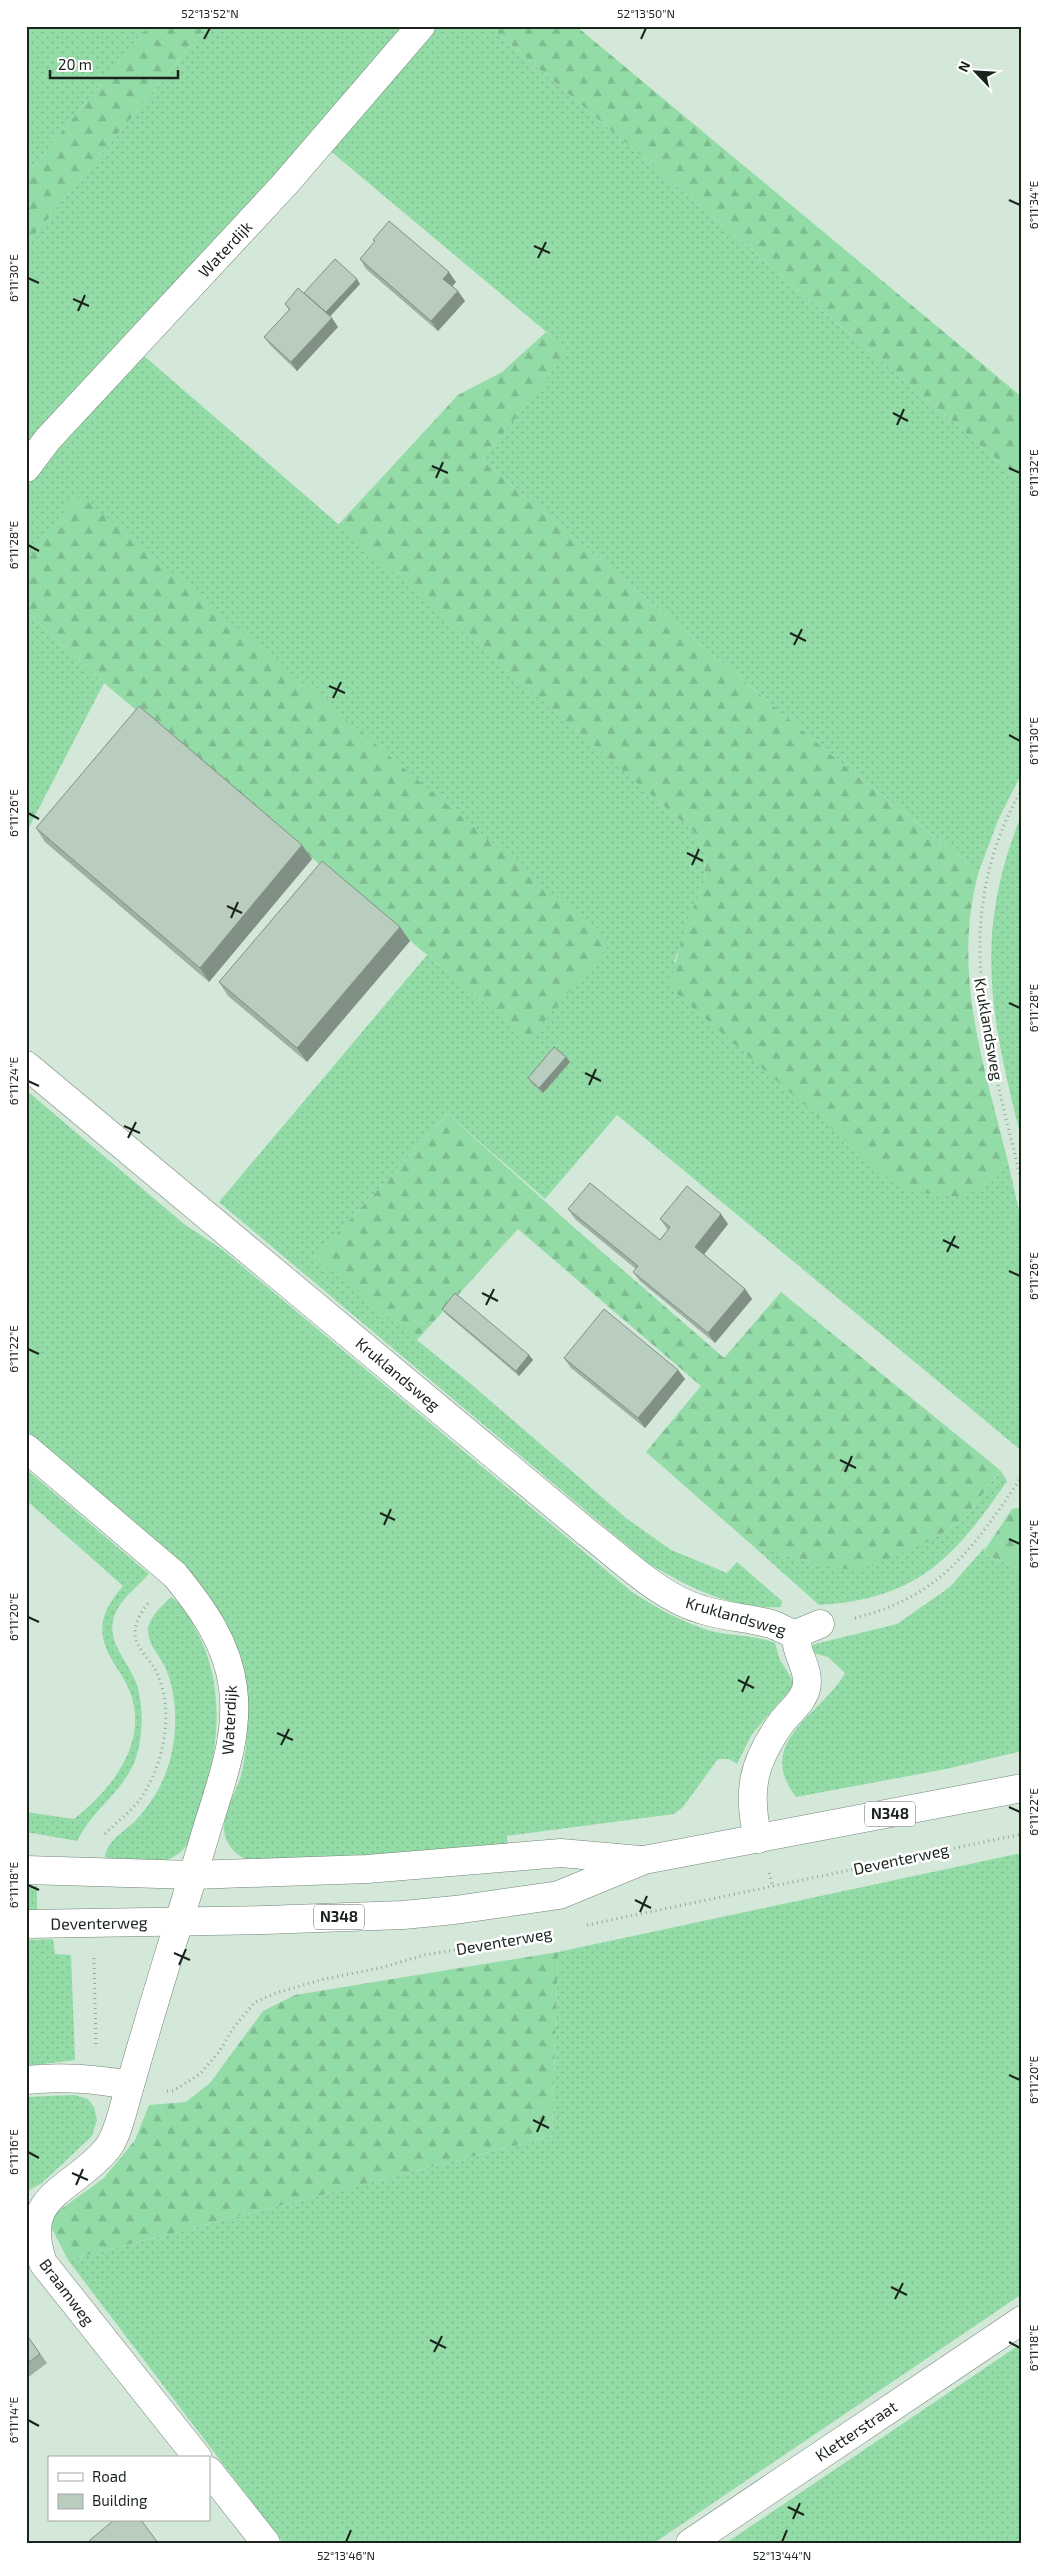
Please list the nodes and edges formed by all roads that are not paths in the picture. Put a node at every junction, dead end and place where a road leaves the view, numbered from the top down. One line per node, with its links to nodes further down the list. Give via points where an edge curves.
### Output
1 (421, 26): 2 (street, Waterdijk, via 285,184 48,439)
2 (26, 468)
3 (26, 1065): 6 (street, Kruklandsweg, via 588,1534 649,1580 677,1599 702,1610 774,1625 785,1632 808,1629 798,1654 808,1678 802,1698 771,1738 752,1784 752,1812)
4 (26, 1448): 9 (street, Waterdijk, via 175,1575 195,1600 227,1658 234,1689 228,1761)
5 (1022, 1788): 6 (street, Deventerweg / N348)
6 (758, 1839): 7 (street, Deventerweg / N348)
7 (644, 1860): 9 (street, Deventerweg / N348, via 561,1853 367,1869); 10 (street, Deventerweg / N348, via 559,1895 464,1909 403,1915)
8 (26, 1870): 9 (street, Deventerweg / N348)
9 (193, 1875): 10 (street, Waterdijk)
10 (179, 1922): 11 (street, Deventerweg / N348); 13 (street, Braamweg)
11 (26, 1924)
12 (26, 2080): 13 (street, via 57,2077)
13 (130, 2086): 15 (street, Braamweg, via 107,2149 44,2204 36,2229 37,2248 42,2263)
14 (1022, 2320): 18 (street, Kletterstraat)
15 (196, 2456)
16 (210, 2472): 17 (street)
17 (266, 2543)
18 (690, 2543)

